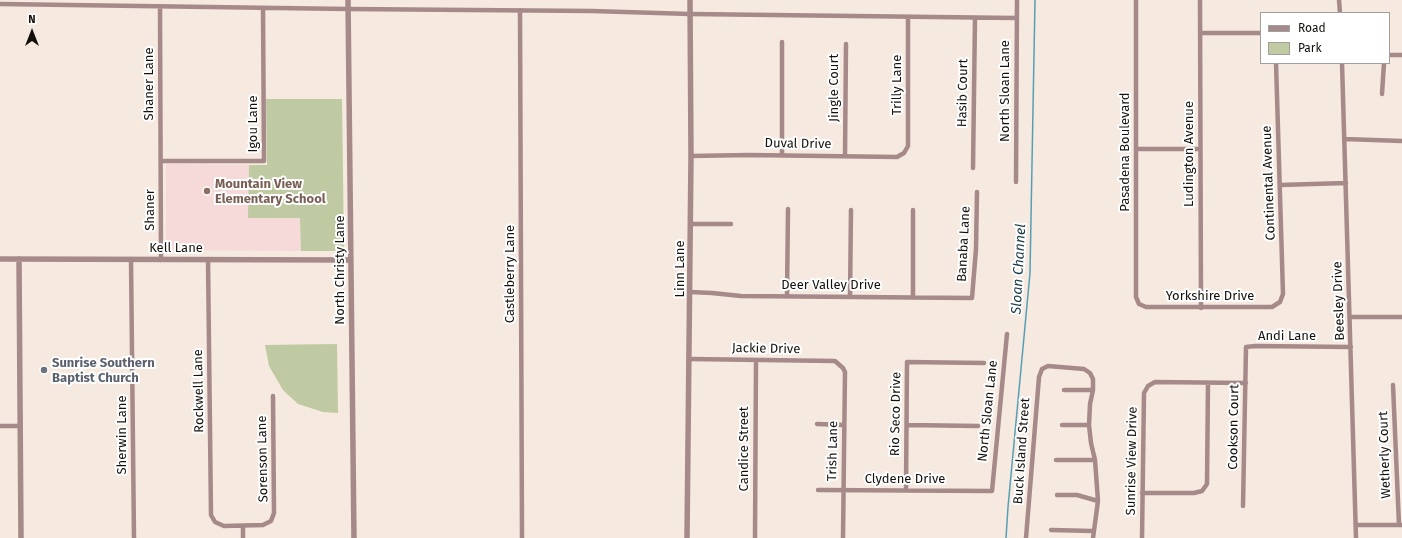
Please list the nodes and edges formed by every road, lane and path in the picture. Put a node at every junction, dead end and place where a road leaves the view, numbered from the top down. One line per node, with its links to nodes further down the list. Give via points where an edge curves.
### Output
1 (348, 0): 10 (street, North Christy Lane)
2 (690, 0): 13 (street, Linn Lane)
3 (1017, 0): 16 (street, North Sloan Lane)
4 (1136, 0): 29 (street, Pasadena Boulevard)
5 (1200, 0): 17 (street, Ludington Avenue)
6 (1339, 0): 12 (street)
7 (0, 4): 8 (street)
8 (160, 7): 9 (street); 35 (street, Shaner Lane)
9 (263, 8): 10 (street); 35 (street, Igou Lane, via 264,161)
10 (348, 9): 11 (street); 51 (street, North Christy Lane)
11 (520, 10): 13 (street); 102 (street, Castleberry Lane)
12 (1340, 12)
13 (690, 14): 14 (street); 33 (street, Linn Lane)
14 (908, 17): 15 (street); 31 (street, Trilly Lane, via 908,146)
15 (974, 18): 16 (street); 36 (street, Hasib Court)
16 (1016, 18): 37 (street, North Sloan Lane)
17 (1200, 33): 18 (street); 30 (street, Ludington Avenue)
18 (1260, 33)
19 (782, 42): 32 (street)
20 (846, 44): 34 (street, Jingle Court)
21 (1390, 55): 22 (street)
22 (1402, 55)
23 (1276, 64): 39 (street, Continental Avenue)
24 (1342, 64): 27 (street, Beesley Drive)
25 (1384, 64): 26 (street)
26 (1382, 94)
27 (1344, 139): 28 (street); 38 (street, Beesley Drive)
28 (1402, 141)
29 (1136, 149): 30 (street); 58 (street, Pasadena Boulevard, via 1136,296)
30 (1200, 149): 59 (street, Ludington Avenue)
31 (904, 153): 34 (street, Duval Drive, via 897,157)
32 (782, 155): 33 (street, Duval Drive); 34 (street, Duval Drive)
33 (691, 156): 44 (street, Linn Lane)
34 (845, 156)
35 (161, 161): 50 (street, Shaner)
36 (973, 168)
37 (1016, 182)
38 (1346, 183): 39 (street); 60 (street, Beesley Drive)
39 (1280, 185): 57 (street, Continental Avenue, via 1283,294)
40 (977, 192): 56 (street, Banaba Lane)
41 (788, 209): 53 (street)
42 (851, 210): 54 (street)
43 (913, 210): 55 (street)
44 (691, 224): 45 (street); 52 (street, Linn Lane)
45 (731, 224)
46 (0, 259): 47 (street, Kell Lane)
47 (18, 259): 48 (street, Kell Lane); 81 (street)
48 (131, 259): 50 (street, Kell Lane); 99 (street, Sherwin Lane)
49 (208, 259): 50 (street, Kell Lane); 51 (street, Kell Lane); 95 (street, Rockwell Lane, via 211,515 215,522 224,526)
50 (161, 260)
51 (351, 260): 101 (street, North Christy Lane)
52 (690, 292): 53 (street, Deer Valley Drive); 65 (street, Linn Lane)
53 (787, 296): 54 (street, Deer Valley Drive)
54 (850, 296): 55 (street, Deer Valley Drive)
55 (913, 297): 56 (street, Deer Valley Drive)
56 (972, 298)
57 (1280, 302): 59 (street, Yorkshire Drive, via 1272,307)
58 (1139, 304): 59 (street, Yorkshire Drive, via 1146,307)
59 (1201, 308)
60 (1350, 317): 61 (street); 64 (street, Beesley Drive)
61 (1402, 318)
62 (1007, 334): 88 (street, North Sloan Lane)
63 (1246, 347): 64 (street, Andi Lane); 70 (street, Cookson Court)
64 (1351, 347): 93 (street, Beesley Drive)
65 (690, 360): 66 (street, Jackie Drive); 103 (street, Linn Lane)
66 (756, 360): 68 (street, Jackie Drive, via 835,361); 104 (street, Candice Street)
67 (984, 362): 77 (street, Rio Seco Drive, via 907,362)
68 (841, 365): 76 (street, Trish Lane, via 845,372)
69 (1208, 383): 70 (street); 89 (street, Sunrise View Drive, via 1155,382 1148,386 1144,393); 89 (street, via 1207,484 1202,491 1194,493)
70 (1246, 383): 92 (street, Cookson Court)
71 (1393, 384): 94 (street, Wetherly Court)
72 (1064, 390): 73 (street)
73 (1093, 390): 79 (street); 106 (street, Buck Island Street, via 1093,379 1084,369 1048,366 1042,369 1039,377)
74 (273, 396): 95 (street, Sorenson Lane, via 274,513 271,521 263,525)
75 (817, 424): 76 (street)
76 (844, 425): 86 (street, Trish Lane)
77 (906, 425): 82 (street); 87 (street, Rio Seco Drive)
78 (1062, 425): 79 (street)
79 (1089, 425): 84 (street)
80 (0, 426): 81 (street)
81 (20, 426): 98 (street)
82 (978, 426)
83 (1056, 460): 84 (street)
84 (1095, 460): 91 (street)
85 (818, 490): 86 (street, Clydene Drive)
86 (843, 490): 87 (street, Clydene Drive); 105 (street, Trish Lane)
87 (906, 490): 88 (street, Clydene Drive)
88 (992, 491)
89 (1142, 493): 108 (street, Sunrise View Drive)
90 (1057, 495): 91 (street, via 1077,495)
91 (1098, 501): 97 (street)
92 (1243, 506)
93 (1356, 525): 94 (street); 109 (street, Beesley Drive)
94 (1400, 525)
95 (243, 526): 100 (street)
96 (1051, 530): 97 (street)
97 (1094, 531): 107 (street)
98 (21, 538)
99 (134, 538)
100 (242, 538)
101 (354, 538)
102 (522, 538)
103 (687, 538)
104 (754, 538)
105 (842, 538)
106 (1026, 538)
107 (1093, 538)
108 (1142, 538)
109 (1356, 538)

